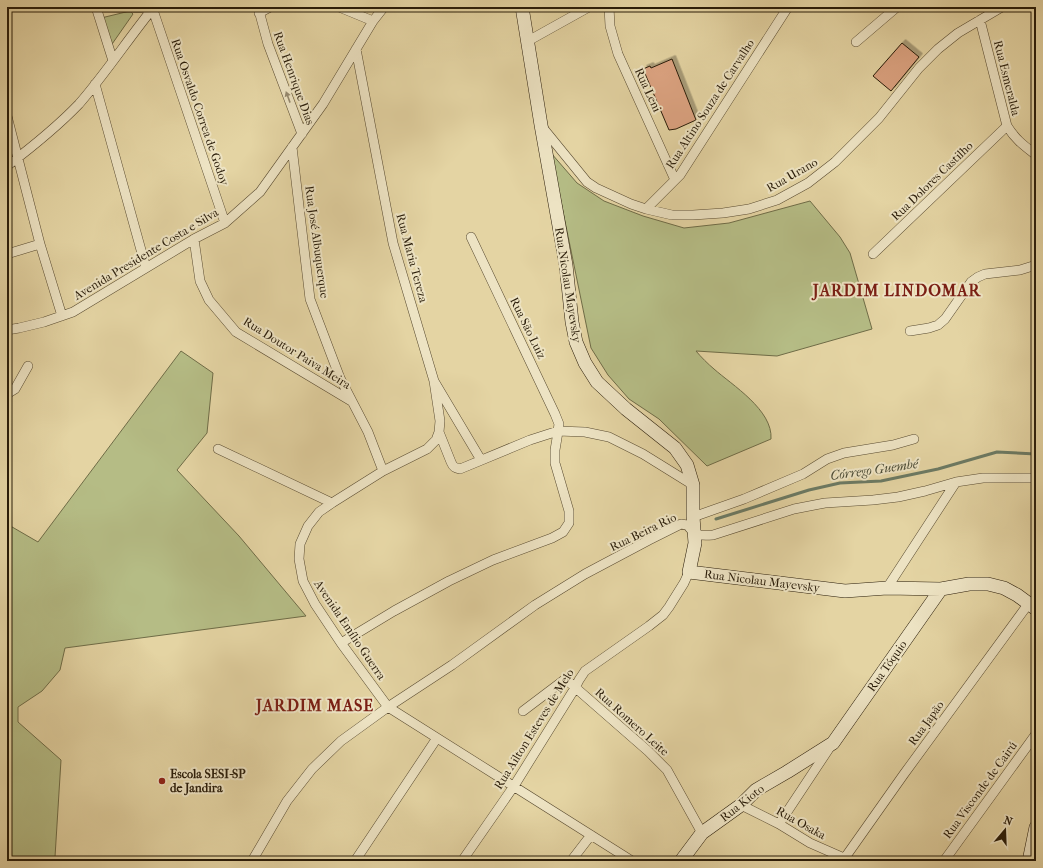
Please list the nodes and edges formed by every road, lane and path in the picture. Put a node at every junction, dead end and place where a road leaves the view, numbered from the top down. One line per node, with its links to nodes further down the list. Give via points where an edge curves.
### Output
1 (97, 7): 11 (street); 18 (street)
2 (270, 7): 12 (street)
3 (339, 7): 14 (street)
4 (384, 7): 14 (street, Avenida Presidente Costa e Silva)
5 (522, 7): 15 (street, Rua Nicolau Mayevsky)
6 (589, 7): 15 (street)
7 (609, 7): 28 (street, Rua Leni, via 610,26 618,54)
8 (788, 7): 28 (street, Rua Altino Souza de Carvalho)
9 (897, 7): 16 (street)
10 (1002, 7): 13 (street, Rua Urano)
11 (153, 8): 18 (street); 30 (street, Rua Osvaldo Correa de Godoy)
12 (258, 10): 23 (street, Rua Henrique Dias, one-way to 12)
13 (980, 20): 22 (street, Rua Esmeralda); 29 (street, Rua Urano, via 938,49 919,68 868,131 808,183 777,200 749,209 672,215)
14 (373, 21): 17 (street, Avenida Presidente Costa e Silva)
15 (528, 41): 21 (street, Rua Nicolau Mayevsky)
16 (856, 42)
17 (356, 49): 23 (street, Avenida Presidente Costa e Silva); 42 (street, Rua Maria Tereza, via 393,244)
18 (113, 61): 19 (street)
19 (95, 84): 26 (street, via 64,119); 37 (street)
20 (7, 116): 26 (street)
21 (540, 125): 29 (street, Rua Urano, via 587,182 630,204); 53 (street, Rua Nicolau Mayevsky, via 566,265 576,342 597,382 675,448 687,465)
22 (1007, 126): 25 (street, Rua Esmeralda, via 1015,138); 35 (street, Rua Dolores Castilho)
23 (302, 134): 24 (street, Avenida Presidente Costa e Silva)
24 (292, 147): 30 (street, Avenida Presidente Costa e Silva, via 260,192); 44 (street, Rua José Albuquerque, via 310,299)
25 (1036, 155)
26 (18, 158): 27 (street); 33 (street)
27 (7, 166)
28 (675, 180): 29 (street, Rua Altino Souza de Carvalho)
29 (646, 209)
30 (225, 223): 32 (street, Avenida Presidente Costa e Silva)
31 (470, 237): 45 (street, Rua São Luiz, via 555,414 559,424)
32 (194, 239): 37 (street, Avenida Presidente Costa e Silva); 44 (street, Rua Doutor Paiva Meira, via 200,281 209,300 236,332)
33 (40, 244): 34 (street); 38 (street)
34 (7, 254)
35 (873, 254)
36 (1036, 265): 40 (street, via 978,277 971,282 938,325)
37 (146, 268): 38 (street, Avenida Presidente Costa e Silva)
38 (62, 316): 39 (street, Avenida Presidente Costa e Silva)
39 (7, 330)
40 (910, 332)
41 (28, 366): 43 (street, via 15,388)
42 (434, 381): 46 (street, via 440,421); 49 (street, Rua Maria Tereza)
43 (7, 394)
44 (351, 401): 50 (street, Rua José Albuquerque, via 368,432)
45 (558, 431): 49 (street); 53 (street, via 586,432 610,437); 61 (street, via 555,463 569,511 569,523 563,532 449,581)
46 (439, 432): 49 (street, via 453,467 460,468); 50 (street, Avenida Emílio Guerra, via 436,440 427,449)
47 (914, 439): 55 (street, via 844,453 827,459 803,474)
48 (218, 449): 54 (street)
49 (481, 460)
50 (383, 471): 54 (street, Avenida Emílio Guerra)
51 (1036, 478): 52 (street, Rua Beira Rio, via 983,478)
52 (956, 482): 56 (street, Rua Beira Rio, via 898,497 825,503 794,509 713,535); 58 (street)
53 (693, 485): 55 (street, Rua Nicolau Mayevsky)
54 (332, 503): 61 (street, Avenida Emílio Guerra, via 319,512 308,526 300,544 299,559 303,581)
55 (693, 517): 56 (street, Rua Nicolau Mayevsky)
56 (694, 534): 57 (street, Rua Nicolau Mayevsky, via 695,543); 63 (street, Rua Beira Rio, via 687,525 681,524 585,574 535,605)
57 (689, 572): 58 (street, Rua Nicolau Mayevsky, via 844,591); 62 (street, Rua Ailton Esteves de Melo, via 663,615 585,671)
58 (888, 588): 59 (street, Rua Nicolau Mayevsky)
59 (941, 589): 60 (street, Rua Nicolau Mayevsky, via 969,584 988,584 1004,588); 67 (street, Rua Tóquio)
60 (1032, 606): 74 (street, Rua Japão, via 904,774)
61 (341, 643): 63 (street, Avenida Emílio Guerra)
62 (575, 688): 64 (street, Rua Romero Leite, via 564,680); 68 (street, Rua Ailton Esteves de Melo); 72 (street, Rua Romero Leite, via 667,770)
63 (388, 707): 66 (street); 75 (street, via 341,741 312,770 287,801)
64 (523, 711)
65 (1036, 734): 81 (street, Rua Visconde de Cairú)
66 (437, 738): 68 (street); 76 (street)
67 (832, 743): 69 (street, Rua Kioto, via 756,790); 70 (street)
68 (514, 786): 73 (street); 77 (street, Rua Ailton Esteves de Melo)
69 (741, 805): 70 (street, Rua Osaka); 72 (street, Rua Kioto)
70 (779, 824): 74 (street, Rua Osaka, via 810,843)
71 (1036, 827): 82 (street)
72 (702, 833): 80 (street, Rua Kioto)
73 (591, 835): 78 (street); 79 (street)
74 (847, 860)
75 (252, 861)
76 (355, 861)
77 (462, 861)
78 (571, 861)
79 (632, 861)
80 (681, 861)
81 (944, 861)
82 (1029, 861)

